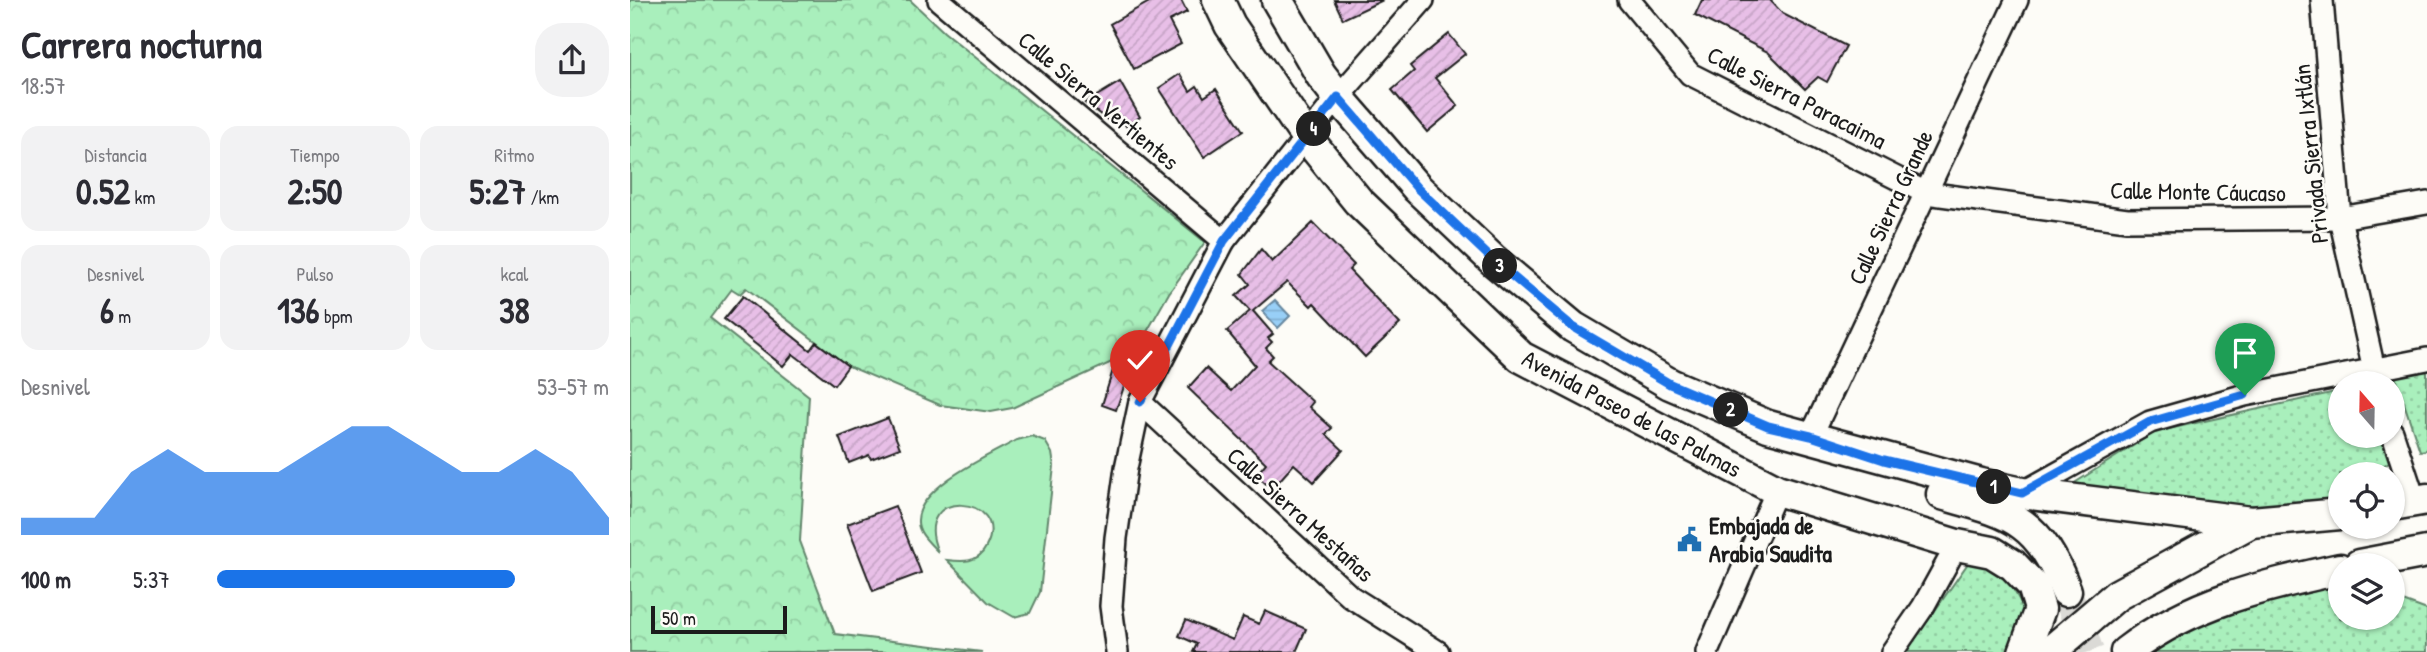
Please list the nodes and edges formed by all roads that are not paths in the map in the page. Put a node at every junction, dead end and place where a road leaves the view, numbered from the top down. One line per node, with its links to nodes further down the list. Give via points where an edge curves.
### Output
1 (939, 0): 13 (street, Calle Sierra Vertientes)
2 (1218, 0): 9 (main road, Avenida Paseo de las Palmas)
3 (1277, 0): 8 (main road, Avenida Paseo de las Palmas)
4 (1423, 0): 8 (street)
5 (1629, 0): 10 (street, Calle Sierra Paracaima, via 1690,74)
6 (2017, 0): 10 (street, Calle Sierra Grande)
7 (2322, 0): 12 (street, Privada Sierra Ixtlán)
8 (1338, 97): 9 (street); 19 (main road, Avenida Paseo de las Palmas, via 1457,228 1573,327 1670,384)
9 (1307, 138): 13 (street); 22 (main road, Avenida Paseo de las Palmas, via 1358,201 1521,358)
10 (1926, 192): 12 (street, Calle Monte Cáucaso, via 2127,220); 20 (street, Calle Sierra Grande)
11 (2427, 203): 12 (street, Calle Monte Cáucaso)
12 (2340, 218): 15 (street, Privada Sierra Ixtlán)
13 (1224, 241): 18 (street)
14 (2427, 359): 16 (street)
15 (2374, 371)
16 (2392, 371)
17 (2328, 384): 23 (street, via 2245,395 2150,422)
18 (1140, 402): 32 (street, via 1116,538 1111,606); 33 (street, Calle Sierra Mestañas, via 1351,597)
19 (1768, 426): 20 (main road, Avenida Paseo de las Palmas); 31 (main road, via 1809,456 2019,520 2047,550)
20 (1811, 436): 23 (main road, Avenida Paseo de las Palmas, via 1884,460)
21 (2396, 448): 24 (street)
22 (1777, 490): 27 (main road, Avenida Paseo de las Palmas); 34 (street)
23 (2022, 493): 26 (main road, Avenida Paseo de las Palmas)
24 (2411, 502)
25 (2328, 515): 26 (main road)
26 (2251, 522): 37 (main road, via 2117,595)
27 (1957, 545): 35 (street); 36 (main road, Avenida Paseo de las Palmas, via 1992,552 2033,586 2040,609)
28 (2427, 552): 29 (main road)
29 (2405, 556)
30 (2328, 572): 38 (main road, via 2223,598 2171,622)
31 (2066, 591)
32 (1117, 652)
33 (1438, 652)
34 (1707, 652)
35 (1892, 652)
36 (2024, 652)
37 (2050, 652)
38 (2126, 652)

